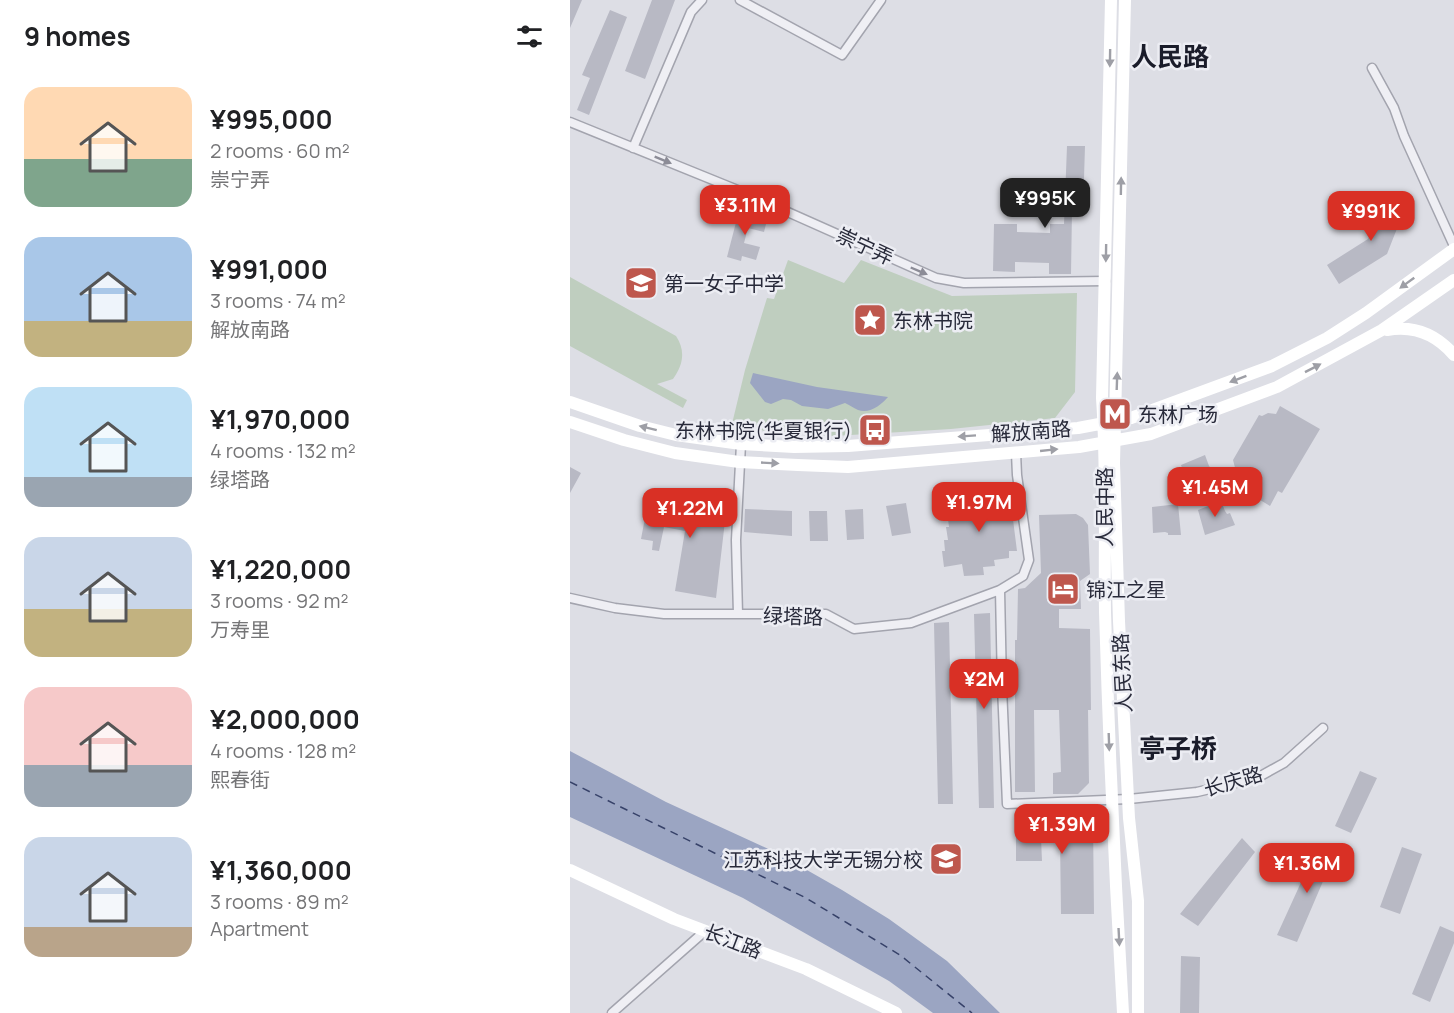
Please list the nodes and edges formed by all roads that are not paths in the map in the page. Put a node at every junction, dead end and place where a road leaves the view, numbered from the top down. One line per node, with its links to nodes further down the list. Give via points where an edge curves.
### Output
1 (702, 0): 8 (street, via 692,12)
2 (740, 0): 3 (street, via 842,56)
3 (881, 0)
4 (1111, 0): 11 (main road, 人民中路, one-way to 11)
5 (1125, 0): 16 (main road, 人民中路, one-way to 5)
6 (1372, 68): 9 (street, via 1394,108)
7 (570, 122): 8 (street, 崇宁弄)
8 (633, 148): 11 (street, 崇宁弄, one-way to 11, via 936,278 964,283)
9 (1454, 247): 16 (main road, 解放南路, one-way to 16, via 1366,313 1272,366 1131,418)
10 (1454, 280): 12 (main road, 解放南路)
11 (1105, 281): 16 (main road, 人民中路, via 1102,398)
12 (1382, 330): 13 (main road, via 1403,327 1425,332); 17 (main road, 解放南路, one-way to 12, via 1151,434 1276,387)
13 (1454, 355)
14 (570, 402): 18 (main road, 解放南路, one-way to 14, via 676,435)
15 (570, 422): 20 (main road, 解放南路, via 675,453)
16 (1110, 422): 17 (main road, 人民中路); 18 (main road, 解放南路, one-way to 18, via 1078,428 848,446)
17 (1110, 441): 19 (main road, 解放南路, one-way to 17); 25 (main road, 人民东路); 26 (main road, 人民中路, one-way to 26, via 1105,611)
18 (741, 444): 20 (street)
19 (1016, 453): 20 (main road, 解放南路, one-way to 19, via 848,466); 21 (street, 绿塔路, via 1029,560 1023,576)
20 (739, 462): 23 (street)
21 (1000, 590): 23 (street, 绿塔路, via 911,623 854,629 826,614); 26 (street, 长庆路, via 1007,804)
22 (570, 598): 23 (street, 绿塔路, via 664,614)
23 (738, 614)
24 (1323, 728): 25 (street, 长庆路, via 1284,764 1257,778 1197,792)
25 (1129, 799): 26 (street, 长庆路); 32 (main road, 人民东路, via 1138,901)
26 (1111, 800): 31 (main road, 人民中路, one-way to 31)
27 (570, 870): 28 (main road, 长江路)
28 (705, 931): 29 (street); 30 (main road, 长江路, via 806,969)
29 (612, 1013)
30 (896, 1013)
31 (1123, 1013)
32 (1138, 1013)

